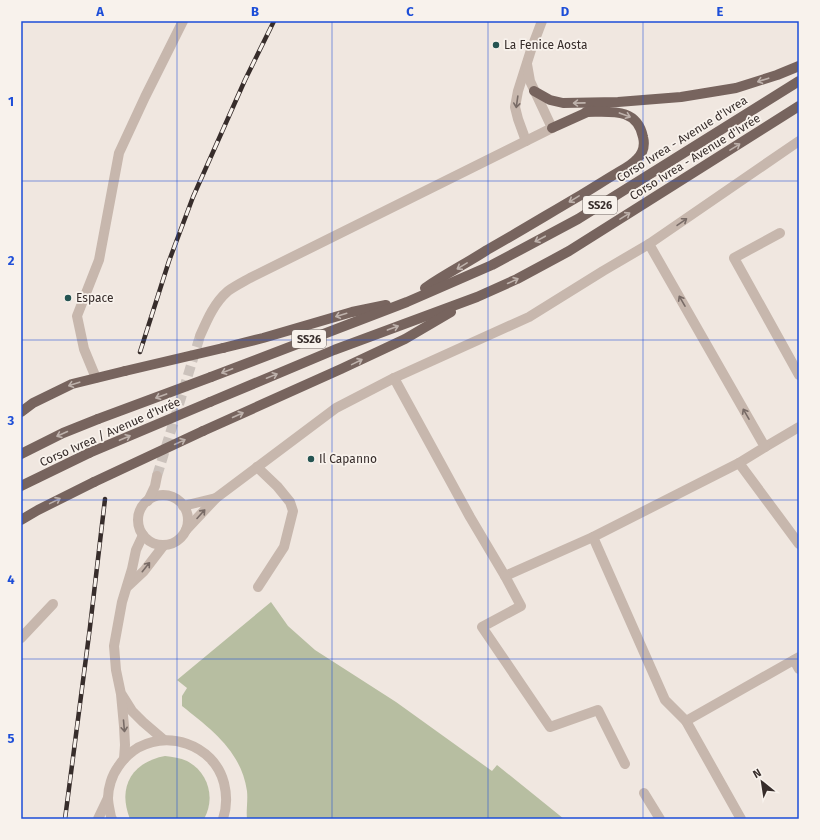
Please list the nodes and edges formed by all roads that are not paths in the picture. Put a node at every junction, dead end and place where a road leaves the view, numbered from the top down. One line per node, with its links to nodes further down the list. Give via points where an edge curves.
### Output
1 (183, 21): 19 (street, via 120,152 99,260 77,316 84,349)
2 (542, 21): 3 (street)
3 (527, 64): 6 (street); 11 (street, one-way to 11, via 515,107)
4 (799, 66): 7 (main road, one-way to 7, via 736,88 681,97)
5 (799, 81): 16 (main road, Corso Ivrea - Avenue d'Ivrea / SS26, one-way to 16, via 578,219 492,265)
6 (534, 91): 7 (main road, one-way to 6, via 562,103); 10 (street)
7 (618, 102): 9 (main road)
8 (799, 106): 15 (main road, Corso Ivrea - Avenue d'Ivrée, one-way to 8, via 569,251)
9 (586, 112): 10 (main road); 16 (main road, one-way to 16, via 619,112 634,118 644,139 644,147 637,160 433,283)
10 (552, 128): 11 (street)
11 (526, 141): 17 (street, via 245,281 216,303)
12 (799, 141): 14 (street, one-way to 12)
13 (780, 233): 18 (street, via 734,258)
14 (650, 244): 20 (street, via 529,317); 23 (street, one-way to 14)
15 (477, 297): 27 (main road, Corso Ivrea / Avenue d'Ivrée, one-way to 15, bridge, via 89,453 334,350); 32 (main road, one-way to 15, bridge, via 94,482 405,339)
16 (406, 302): 19 (main road, one-way to 19, bridge, via 352,312 263,338); 24 (main road, Corso Ivrea / Avenue d'Ivrée / SS26, one-way to 24, bridge, via 98,419)
17 (200, 336)
18 (799, 375)
19 (96, 378): 21 (main road, one-way to 21, via 72,384)
20 (394, 378): 26 (street, via 336,408); 38 (street, via 470,517)
21 (21, 412)
22 (799, 427): 23 (street)
23 (765, 448): 25 (street)
24 (21, 454)
25 (739, 463): 35 (street); 36 (street)
26 (257, 466): 29 (street); 39 (street, via 290,502 293,511 284,547)
27 (21, 486)
28 (168, 496): 30 (street, via 159,496); 30 (street, via 156,481); 31 (street, via 181,502)
29 (216, 498): 31 (street); 33 (street, one-way to 29)
30 (148, 501): 34 (street, via 140,512 139,528)
31 (183, 506): 33 (street, via 188,515)
32 (21, 520)
33 (186, 530): 37 (street, via 176,542)
34 (143, 535): 37 (street, via 151,542); 40 (street, via 136,550)
35 (593, 537): 38 (street); 45 (street, via 665,700)
36 (799, 544)
37 (164, 545): 40 (street, one-way to 37)
38 (506, 576): 48 (street, via 521,606 482,627 550,727 598,710)
39 (258, 587)
40 (127, 588): 44 (street, via 114,646)
41 (54, 604): 42 (street)
42 (21, 638)
43 (797, 662): 45 (street)
44 (121, 694): 46 (street, via 132,711); 47 (street, one-way to 47, via 126,745)
45 (686, 721): 55 (street)
46 (164, 740): 47 (street, via 142,745); 51 (street, via 177,740 200,749 217,766 226,790)
47 (124, 759): 50 (street, via 115,771)
48 (625, 764)
49 (644, 793): 54 (street)
50 (108, 798): 52 (street); 53 (street)
51 (225, 817)
52 (98, 819)
53 (112, 819)
54 (660, 819)
55 (741, 819)

